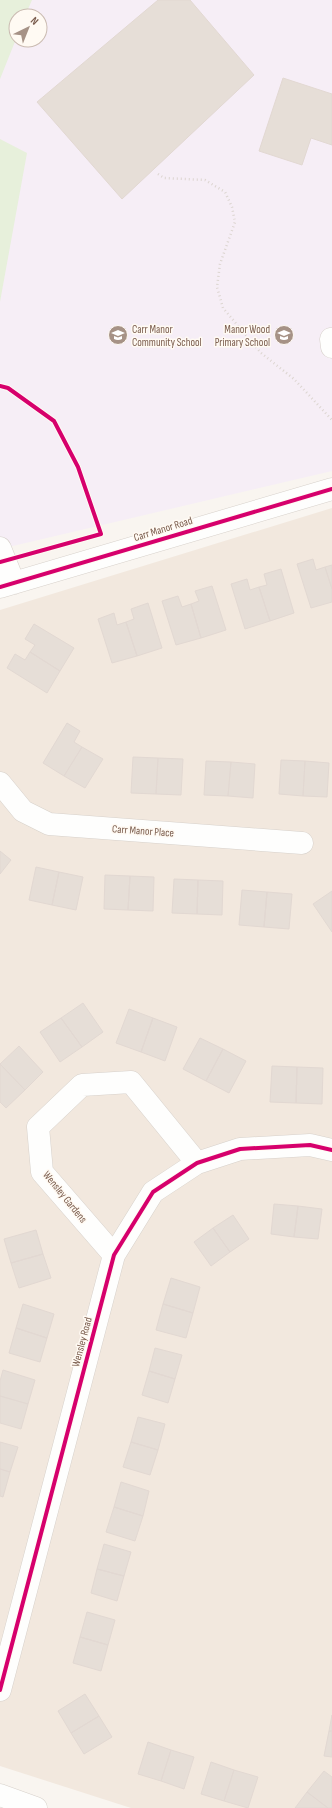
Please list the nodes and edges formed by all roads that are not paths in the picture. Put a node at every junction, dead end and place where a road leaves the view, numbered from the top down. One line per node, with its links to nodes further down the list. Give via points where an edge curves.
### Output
1 (332, 489): 3 (street, Carr Manor Road)
2 (0, 548): 3 (street)
3 (7, 585)
4 (0, 783): 5 (street, Carr Manor Place, via 23,811 49,824)
5 (302, 843)
6 (332, 1150): 7 (street, Wensley Road, via 310,1146 240,1149)
7 (197, 1162): 8 (street, Wensley Road, via 153,1192); 8 (street, Wensley Gardens, via 131,1082 82,1085 38,1127 42,1172)
8 (114, 1255): 9 (street, Wensley Road)
9 (0, 1690)
10 (0, 1795): 11 (street)
11 (36, 1808)

